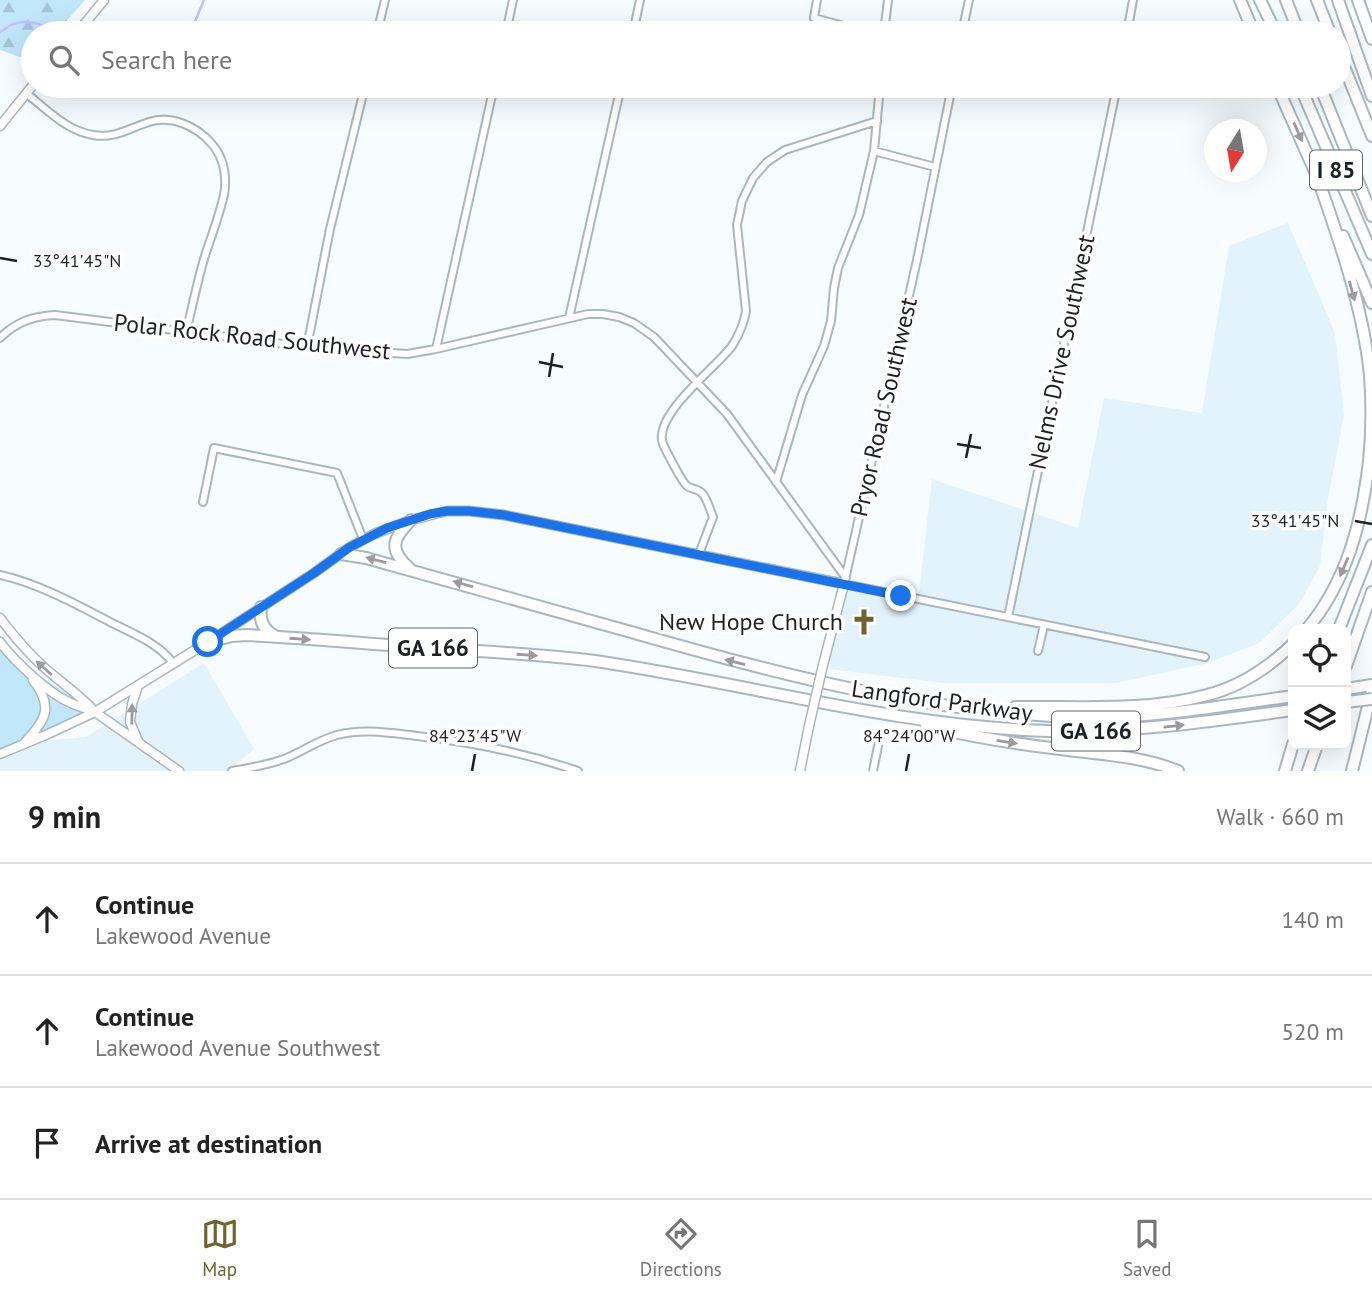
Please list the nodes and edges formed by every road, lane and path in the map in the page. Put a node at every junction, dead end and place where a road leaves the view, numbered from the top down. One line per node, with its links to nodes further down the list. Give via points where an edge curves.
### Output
1 (104, 0): 15 (street)
2 (385, 0): 16 (street)
3 (513, 0): 17 (street)
4 (640, 0): 18 (street)
5 (817, 0): 19 (street, via 814,18)
6 (888, 0): 20 (street)
7 (969, 0): 21 (street)
8 (1133, 0): 22 (street)
9 (1240, 0): 23 (highway)
10 (1260, 0): 24 (highway)
11 (1286, 0): 25 (highway)
12 (1317, 0): 26 (highway)
13 (1338, 0): 27 (highway)
14 (1360, 0): 29 (highway)
15 (86, 21)
16 (380, 21)
17 (509, 21)
18 (636, 21)
19 (825, 21)
20 (885, 21)
21 (965, 21)
22 (1129, 21)
23 (1249, 21)
24 (1270, 21)
25 (1294, 21)
26 (1325, 21)
27 (1345, 21)
28 (1351, 37): 31 (highway)
29 (1372, 38)
30 (1351, 84): 45 (highway)
31 (1372, 96)
32 (22, 98): 44 (street)
33 (32, 98): 53 (street, via 83,134 112,135 150,122 171,121 195,129 216,148 224,168 225,192)
34 (362, 98): 55 (street)
35 (491, 98): 56 (street)
36 (618, 98): 52 (street)
37 (879, 98): 43 (street)
38 (949, 98): 47 (street, Pryor Road Southwest)
39 (1115, 98): 70 (street, Nelms Drive Southwest)
40 (1282, 98): 48 (highway, one-way to 48)
41 (1305, 98): 50 (highway, I 85)
42 (1325, 98): 49 (highway)
43 (877, 121): 46 (street); 57 (street, via 785,150 753,178 737,225 745,317 730,348)
44 (0, 126)
45 (1372, 136)
46 (874, 151): 47 (street); 58 (street, via 859,215 838,268 824,346 802,395)
47 (935, 166): 67 (street, Pryor Road Southwest)
48 (1318, 179): 51 (highway); 72 (highway, one-way to 72, via 1361,322 1371,377 1372,424 1367,481 1354,540 1331,595)
49 (1372, 216)
50 (1372, 254)
51 (1372, 303)
52 (569, 317): 56 (street, Polar Rock Road Southwest); 57 (street, Polar Rock Road Southwest, via 603,314 634,323)
53 (186, 332): 54 (street, Polar Rock Road Southwest, via 55,315 22,321); 55 (street, Polar Rock Road Southwest)
54 (0, 338)
55 (307, 347): 56 (street, Polar Rock Road Southwest, via 407,354)
56 (436, 348)
57 (697, 382): 58 (street, Polar Rock Road Southwest, via 727,414); 64 (street, via 663,427 662,441 685,485 702,493 713,517)
58 (776, 482): 67 (street, Polar Rock Road Southwest)
59 (203, 502): 61 (street, via 214,448 337,473)
60 (411, 520): 61 (street); 64 (street, via 447,511 504,515); 65 (highway, via 395,544 398,556)
61 (363, 539): 63 (street)
62 (1372, 545): 73 (highway)
63 (341, 554): 65 (highway, Langford Parkway, one-way to 63); 69 (street)
64 (699, 554): 67 (street)
65 (411, 570): 90 (highway, Langford Parkway / GA 166, one-way to 65, via 801,678)
66 (0, 575): 82 (street, via 61,597 143,639)
67 (845, 581): 70 (street); 103 (street, Pryor Road Southwest, bridge)
68 (1372, 592): 80 (highway)
69 (261, 607): 75 (highway, via 262,625); 77 (street)
70 (1008, 617): 74 (street)
71 (0, 618): 92 (street, one-way to 71, via 27,652)
72 (1311, 624)
73 (1341, 624)
74 (1044, 625): 79 (street); 81 (street)
75 (277, 637): 77 (highway, GA 166, via 232,636); 93 (highway, Langford Parkway / GA 166, one-way to 93, via 577,659)
76 (0, 642): 83 (street)
77 (208, 642): 82 (street)
78 (1288, 648): 90 (highway, via 1245,680 1185,700 1113,707)
79 (1038, 652)
80 (1351, 652)
81 (1205, 657)
82 (173, 663): 84 (street)
83 (25, 670): 92 (street, via 56,695); 95 (street, via 42,691 46,708)
84 (138, 685): 92 (street); 94 (street, one-way to 84, via 130,722)
85 (1372, 688): 86 (highway); 108 (highway)
86 (1351, 689)
87 (1288, 697): 90 (highway, Langford Parkway / GA 166, via 1113,716)
88 (1372, 699): 89 (highway, bridge)
89 (1351, 701)
90 (963, 708)
91 (1287, 711): 93 (highway, Langford Parkway / GA 166, one-way to 91, via 1023,730 1085,731 1163,727)
92 (94, 712): 94 (street); 95 (street)
93 (869, 712): 105 (highway, one-way to 105, via 967,736 1137,760)
94 (139, 743): 100 (street)
95 (23, 746): 99 (street)
96 (878, 746): 104 (street)
97 (1291, 750): 106 (highway)
98 (1315, 750): 107 (highway)
99 (0, 754)
100 (179, 771)
101 (232, 771): 102 (street, via 259,767 355,731 454,740 513,751)
102 (578, 771)
103 (800, 771)
104 (873, 771)
105 (1178, 771)
106 (1285, 771)
107 (1308, 771)
108 (1352, 771)

